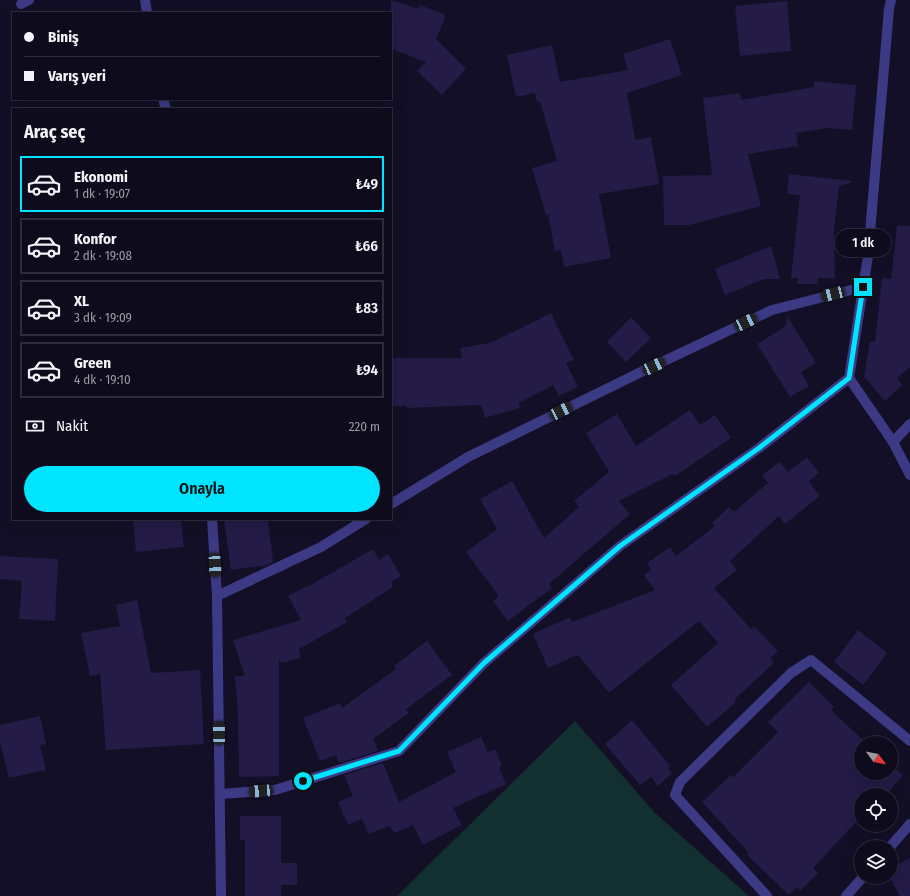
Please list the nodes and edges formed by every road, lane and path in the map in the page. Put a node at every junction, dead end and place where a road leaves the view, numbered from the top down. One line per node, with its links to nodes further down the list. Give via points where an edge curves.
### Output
1 (145, 0): 3 (street)
2 (892, 0): 4 (street, via 889,9 868,256)
3 (147, 12)
4 (863, 287): 5 (street); 9 (street, via 772,310 468,457)
5 (849, 378): 7 (street); 14 (street, via 759,448 620,546 484,663 399,751 275,790)
6 (910, 424): 7 (street)
7 (893, 442): 8 (street)
8 (910, 475)
9 (392, 503)
10 (212, 520): 12 (street)
11 (364, 520): 12 (street, via 321,547)
12 (217, 596): 14 (street)
13 (910, 741): 19 (street, via 811,660 791,673 680,782 675,795)
14 (220, 794): 18 (street)
15 (910, 824): 16 (street)
16 (896, 840)
17 (857, 884): 20 (street)
18 (221, 896)
19 (767, 896)
20 (846, 896)

